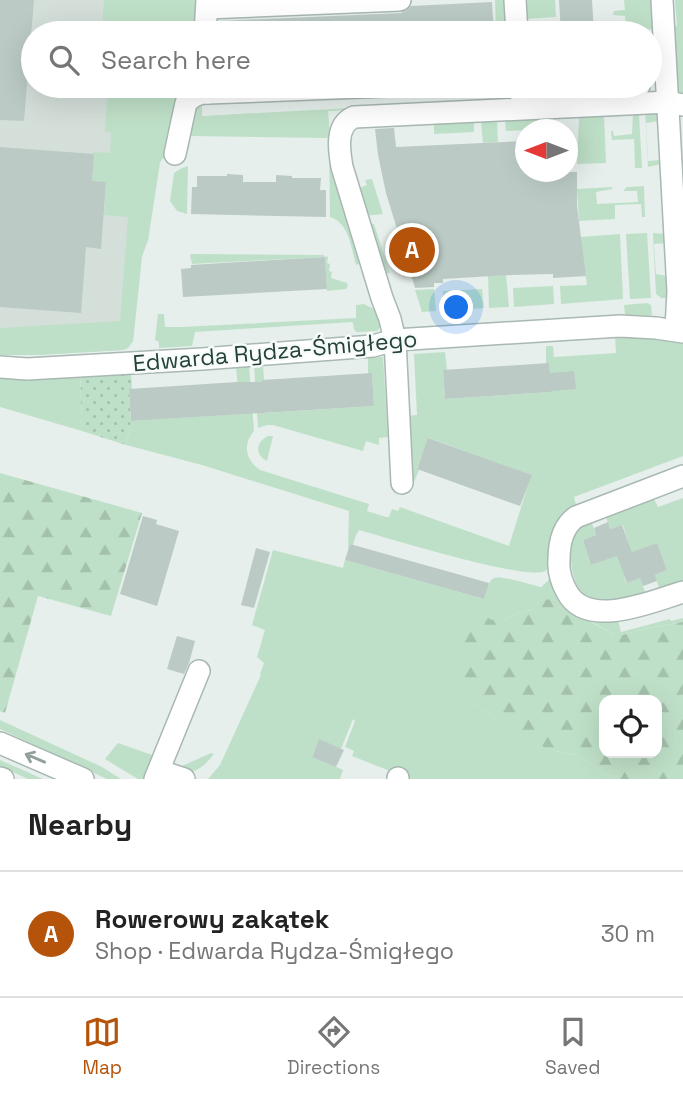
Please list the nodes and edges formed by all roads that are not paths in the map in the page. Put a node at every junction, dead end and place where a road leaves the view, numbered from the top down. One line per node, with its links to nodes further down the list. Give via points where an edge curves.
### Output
1 (400, 0): 4 (street)
2 (515, 0): 5 (street)
3 (662, 0): 6 (street)
4 (207, 4)
5 (516, 21)
6 (667, 94): 10 (street)
7 (191, 98): 9 (street)
8 (613, 98): 12 (street, via 354,117 344,125 342,167)
9 (175, 154)
10 (678, 182): 11 (street)
11 (680, 331): 12 (street, Edwarda Rydza-Śmigłego, via 620,326)
12 (395, 340): 13 (street, Edwarda Rydza-Śmigłego, via 373,346 202,359); 15 (street)
13 (0, 367)
14 (683, 476): 16 (street, via 576,516 563,534 558,565 569,597 584,608 614,611)
15 (402, 483)
16 (683, 592)
17 (200, 671): 19 (street)
18 (0, 743): 20 (street, one-way to 18)
19 (157, 775): 21 (street)
20 (83, 779)
21 (184, 779)

